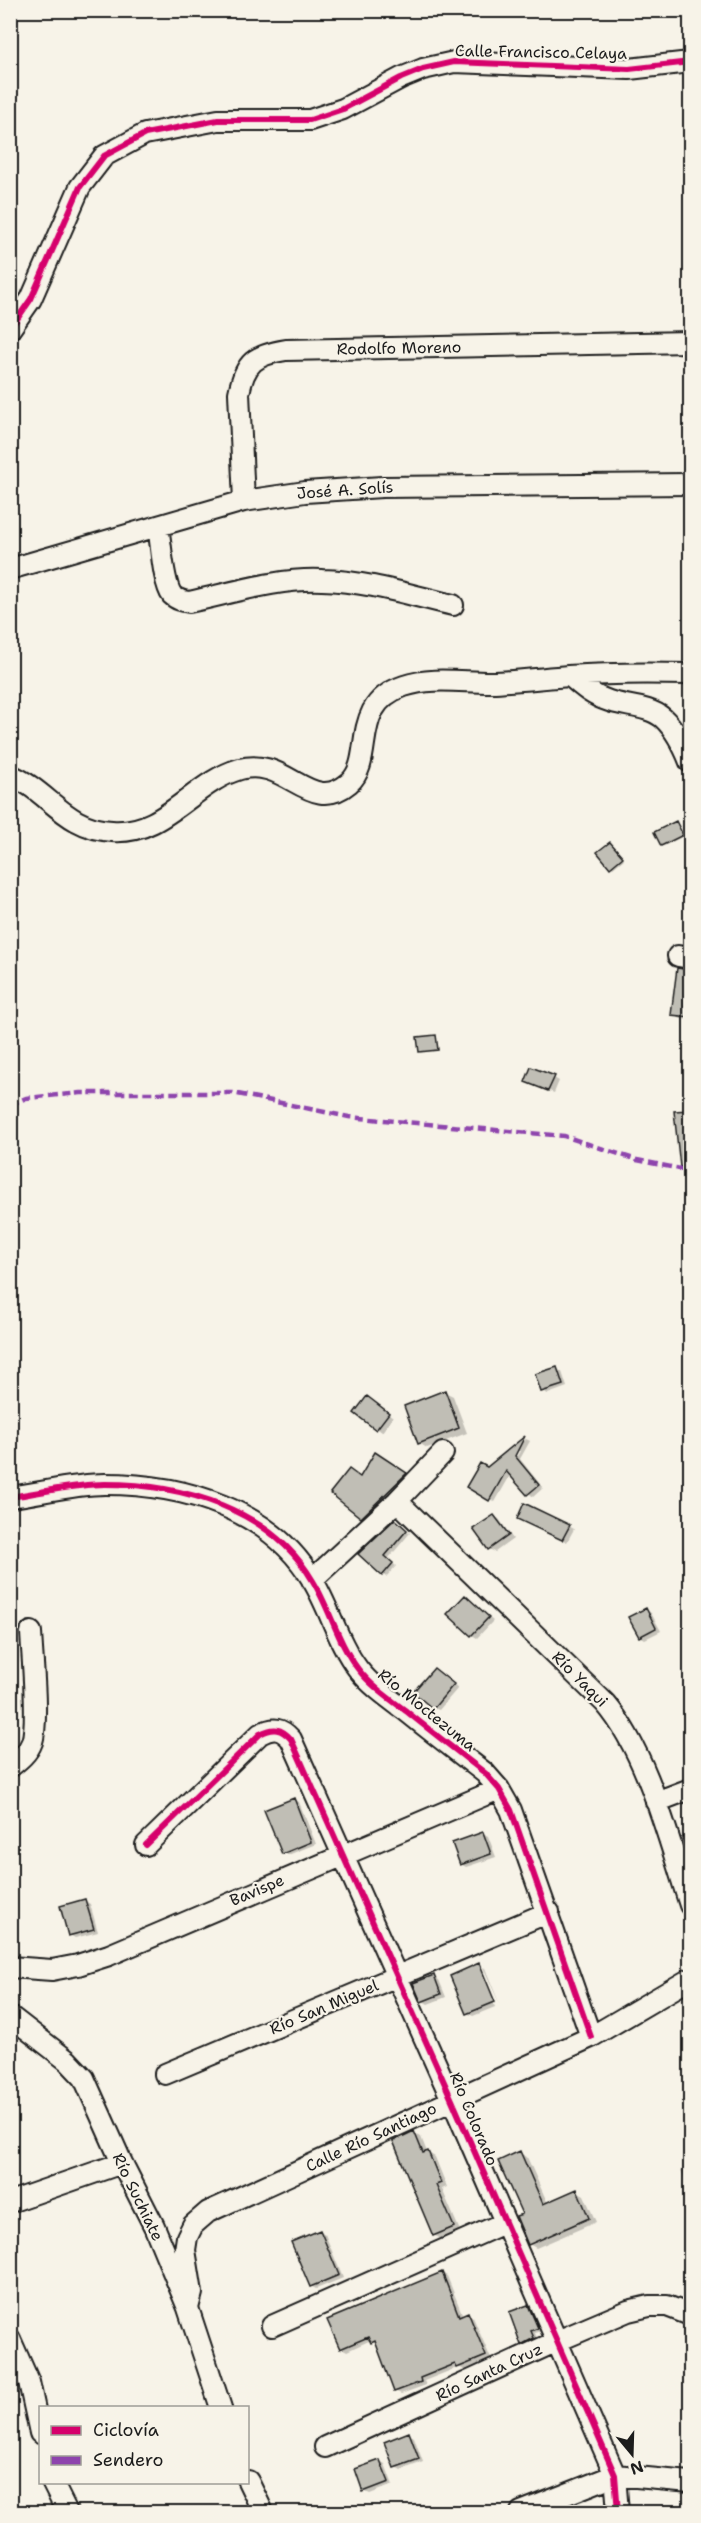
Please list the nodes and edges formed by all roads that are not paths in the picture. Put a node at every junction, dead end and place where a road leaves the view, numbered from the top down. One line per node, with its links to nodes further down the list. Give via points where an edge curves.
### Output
1 (690, 62): 2 (street, Calle Francisco Celaya, via 629,69 454,62 423,69 343,109 310,120 218,120 145,134 104,156 89,173 31,299)
2 (10, 329)
3 (690, 342): 5 (street, Rodolfo Moreno, via 266,353 251,362 239,393)
4 (690, 484): 5 (street, José A. Solís, via 382,487)
5 (244, 501): 6 (street, José A. Solís)
6 (158, 526): 7 (street, José A. Solís); 8 (street, via 168,585 180,601 320,579 359,583)
7 (10, 569)
8 (453, 605)
9 (690, 674): 10 (street)
10 (570, 676): 11 (street, via 597,696 662,717); 12 (street, via 405,686 375,707 367,724 359,766 352,781 341,789 328,794 315,792 265,766 239,769 213,780 148,825 130,830 112,832 77,822)
11 (690, 762)
12 (10, 775)
13 (443, 1453): 15 (street)
14 (10, 1497): 16 (street, Río Moctezuma, via 103,1484 159,1488 208,1499 250,1518 281,1541)
15 (397, 1501): 16 (street); 21 (street, Río Yaqui, via 616,1716)
16 (312, 1580): 19 (street, Río Moctezuma, via 359,1670)
17 (31, 1632): 18 (street, via 32,1743)
18 (10, 1767)
19 (499, 1788): 23 (street, Bavispe); 25 (street, Río Moctezuma)
20 (690, 1789): 21 (street)
21 (656, 1802): 24 (street, Río Yaqui)
22 (146, 1845): 23 (street, Río Colorado, via 261,1734 278,1729 291,1739)
23 (342, 1854): 26 (street, Bavispe, via 109,1955 52,1970); 27 (street, Río Colorado)
24 (690, 1905)
25 (549, 1912): 27 (street, Río San Miguel); 30 (street, Río Moctezuma)
26 (10, 1967)
27 (396, 1976): 31 (street, Río San Miguel); 32 (street, Río Colorado)
28 (690, 1979): 30 (street, Calle Río Santiago)
29 (10, 2016): 33 (street, Río Suchiate, via 78,2070)
30 (591, 2037): 32 (street, Calle Río Santiago)
31 (165, 2074)
32 (452, 2100): 35 (street, Río Colorado); 36 (street, Calle Río Santiago, via 208,2212 193,2225 187,2237 185,2250 192,2293)
33 (122, 2163): 34 (street); 36 (street, Río Suchiate)
34 (10, 2202)
35 (504, 2223): 38 (street); 40 (street, Río Colorado)
36 (188, 2308): 41 (street, Río Suchiate)
37 (690, 2315): 40 (street, Río Santa Cruz, via 667,2306 649,2306)
38 (272, 2326)
39 (10, 2339): 42 (street, via 30,2382)
40 (555, 2342): 43 (street, Río Santa Cruz); 44 (street, Río Colorado)
41 (220, 2406)
42 (39, 2428)
43 (325, 2447)
44 (615, 2475): 45 (street); 50 (street); 51 (street, Río Colorado)
45 (690, 2482)
46 (249, 2483): 49 (street)
47 (53, 2484): 48 (street)
48 (67, 2512)
49 (263, 2512)
50 (521, 2512)
51 (618, 2512)

